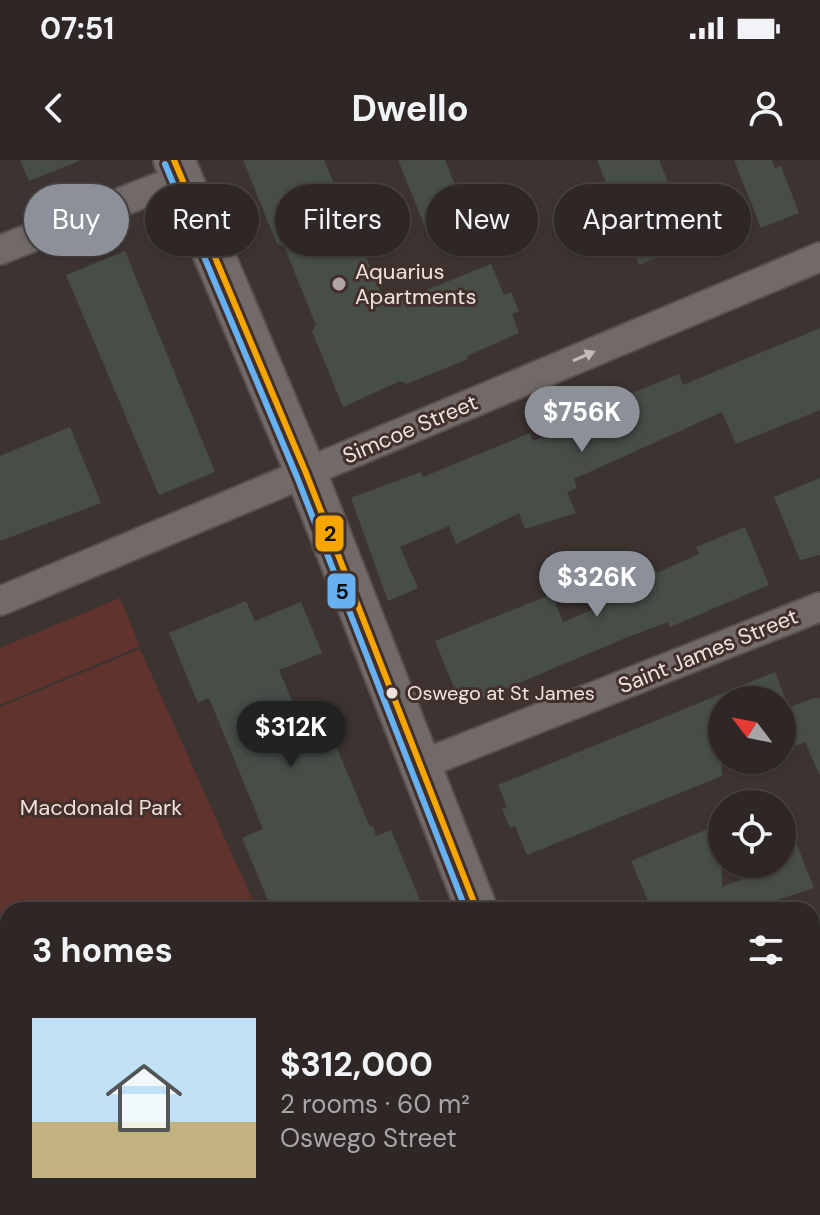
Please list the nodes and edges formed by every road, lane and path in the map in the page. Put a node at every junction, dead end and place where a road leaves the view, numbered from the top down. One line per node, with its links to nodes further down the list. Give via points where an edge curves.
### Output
1 (178, 169): 2 (street); 4 (street)
2 (0, 250)
3 (820, 257): 4 (street, Simcoe Street, one-way to 3)
4 (306, 473): 5 (street, Simcoe Street); 7 (street)
5 (0, 601)
6 (820, 607): 7 (street, Saint James Street)
7 (418, 766): 8 (street)
8 (474, 902)

